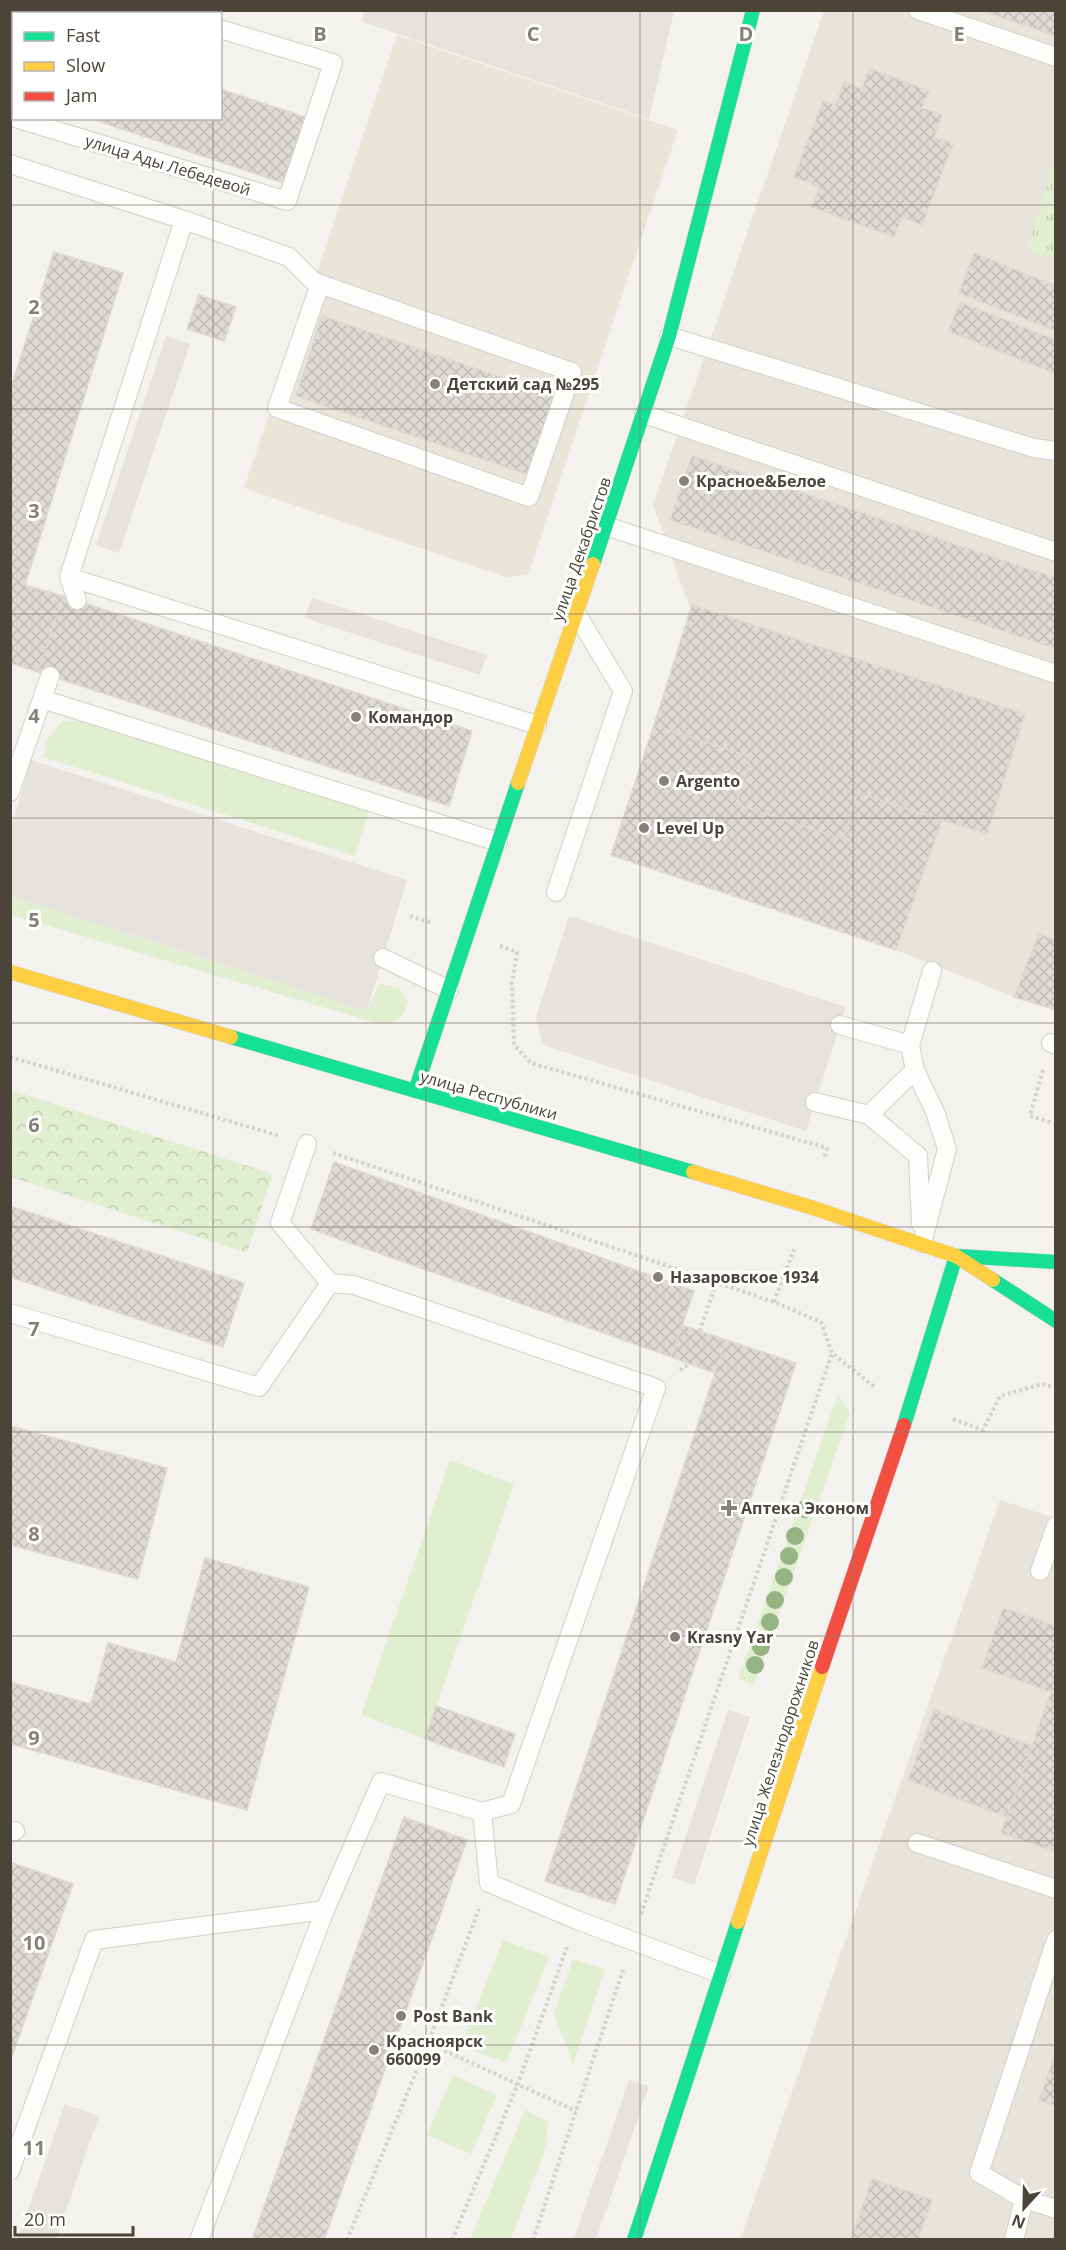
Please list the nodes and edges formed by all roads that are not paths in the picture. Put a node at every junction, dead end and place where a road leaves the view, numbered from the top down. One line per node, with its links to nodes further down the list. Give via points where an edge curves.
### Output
1 (753, 10): 9 (street, улица Декабристов)
2 (918, 10): 4 (lane)
3 (222, 30): 5 (lane, улица Ады Лебедевой, via 333,63 287,201)
4 (1056, 57)
5 (20, 120)
6 (10, 164): 7 (lane)
7 (183, 220): 8 (lane, via 289,257); 14 (lane)
8 (320, 284): 8 (lane, via 277,408 529,496 572,372)
9 (669, 336): 10 (street, улица Декабристов); 11 (lane, via 1034,448)
10 (644, 414): 12 (street, улица Декабристов); 13 (lane)
11 (1056, 451)
12 (606, 526): 16 (street, улица Декабристов); 17 (lane)
13 (1056, 552)
14 (69, 577): 15 (lane); 20 (lane)
15 (77, 600)
16 (576, 613): 20 (street, улица Декабристов); 23 (lane, via 623,691)
17 (1056, 674)
18 (50, 676): 19 (lane)
19 (42, 699): 21 (lane); 22 (lane)
20 (537, 725): 22 (street, улица Декабристов)
21 (10, 792)
22 (498, 842): 27 (street, улица Декабристов)
23 (556, 892)
24 (383, 958): 27 (lane)
25 (932, 971): 29 (lane)
26 (10, 972): 31 (street, улица Республики)
27 (449, 990): 31 (street, улица Декабристов)
28 (840, 1025): 29 (lane)
29 (910, 1044): 30 (lane)
30 (915, 1070): 33 (lane); 35 (lane, via 947,1149)
31 (416, 1090): 35 (street, улица Республики)
32 (815, 1102): 33 (lane)
33 (869, 1115): 35 (lane, via 918,1156)
34 (307, 1144): 38 (lane, via 280,1223)
35 (922, 1244): 36 (street, улица Республики)
36 (956, 1256): 37 (street, улица Республики); 40 (street, улица Республики); 48 (street, улица Железнодорожников, via 912,1402)
37 (1056, 1262)
38 (330, 1283): 39 (lane, via 259,1387); 43 (lane, via 354,1285 656,1388 511,1804)
39 (10, 1313)
40 (1056, 1321)
41 (1056, 1526): 42 (lane)
42 (1040, 1571)
43 (482, 1812): 46 (lane, via 381,1782); 48 (lane, via 489,1883)
44 (916, 1843): 45 (lane)
45 (1056, 1889)
46 (325, 1910): 49 (lane, via 94,1940); 52 (lane)
47 (1056, 1940): 50 (lane, via 979,2173)
48 (722, 1974): 53 (street, улица Железнодорожников)
49 (10, 2171)
50 (1024, 2199): 51 (lane); 54 (lane)
51 (1056, 2210)
52 (199, 2240)
53 (634, 2240)
54 (1014, 2240)

